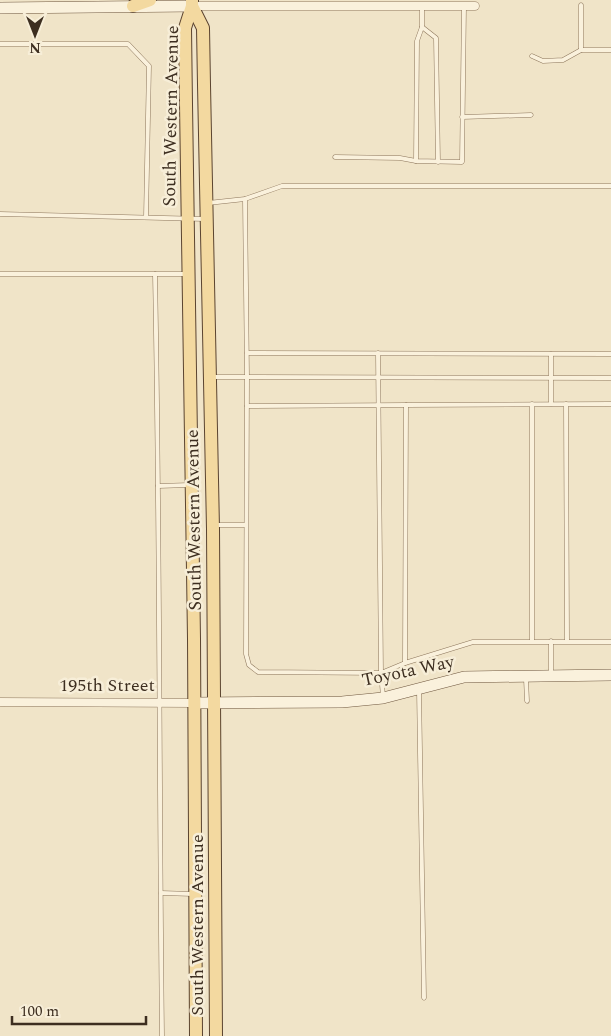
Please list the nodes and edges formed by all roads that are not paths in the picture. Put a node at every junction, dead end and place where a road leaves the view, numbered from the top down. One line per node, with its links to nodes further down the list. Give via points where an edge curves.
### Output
1 (150, 0): 8 (main road)
2 (192, 3): 3 (street); 8 (street); 25 (main road, South Western Avenue, via 203,28); 28 (main road, South Western Avenue, via 186,28)
3 (298, 3): 4 (street)
4 (365, 3): 9 (street)
5 (437, 3): 9 (street); 10 (street)
6 (48, 4): 8 (street); 12 (street)
7 (581, 5): 15 (lane)
8 (133, 6)
9 (422, 6): 13 (lane)
10 (464, 6): 11 (street); 19 (lane)
11 (475, 6)
12 (0, 8)
13 (422, 27): 21 (lane, via 417,41); 22 (lane, via 436,38)
14 (0, 44): 27 (lane, via 128,44 149,66)
15 (581, 50): 16 (lane); 17 (lane, via 562,60 543,60)
16 (611, 50)
17 (532, 56)
18 (532, 115): 19 (lane)
19 (462, 117): 22 (lane, via 462,162)
20 (335, 157): 21 (lane)
21 (416, 161): 22 (lane)
22 (438, 162)
23 (611, 186): 24 (lane, via 282,186)
24 (245, 200): 25 (lane); 33 (lane)
25 (206, 203): 29 (main road, South Western Avenue)
26 (0, 214): 27 (lane)
27 (146, 217): 28 (lane)
28 (187, 218): 29 (lane); 32 (main road, South Western Avenue)
29 (207, 219): 38 (main road, South Western Avenue)
30 (0, 274): 31 (lane)
31 (155, 274): 32 (lane); 50 (lane)
32 (188, 274): 49 (main road, South Western Avenue)
33 (247, 353): 34 (lane); 37 (lane)
34 (378, 354): 35 (lane); 39 (lane)
35 (551, 354): 36 (lane); 40 (lane)
36 (611, 354)
37 (247, 377): 38 (lane); 39 (lane); 47 (lane)
38 (209, 378): 51 (main road, South Western Avenue)
39 (378, 378): 40 (lane); 46 (lane)
40 (551, 378): 41 (lane); 43 (lane)
41 (611, 378)
42 (532, 404): 43 (lane); 48 (lane); 53 (lane)
43 (551, 404): 44 (lane)
44 (566, 404): 45 (lane); 55 (lane)
45 (611, 404)
46 (378, 405): 47 (lane); 48 (lane); 58 (lane)
47 (247, 406): 52 (lane)
48 (406, 406): 57 (lane)
49 (191, 485): 50 (lane); 68 (main road, South Western Avenue)
50 (158, 486): 67 (lane)
51 (212, 525): 52 (lane); 66 (main road, South Western Avenue)
52 (246, 525): 58 (lane, via 246,654 249,665 258,672)
53 (532, 641): 54 (lane); 57 (lane, via 473,642)
54 (551, 641): 55 (lane); 61 (lane)
55 (567, 641): 56 (lane)
56 (611, 642)
57 (405, 663): 58 (lane)
58 (381, 673): 63 (lane)
59 (611, 675): 61 (street, Toyota Way)
60 (526, 676): 61 (street, Toyota Way); 62 (street, Toyota Way, via 464,677); 64 (lane)
61 (551, 676)
62 (420, 688): 63 (street, Toyota Way); 71 (lane)
63 (384, 698): 66 (street, Toyota Way, via 342,702)
64 (527, 701)
65 (0, 702): 67 (street, 195th Street)
66 (213, 702): 68 (street, 195th Street); 74 (main road, South Western Avenue)
67 (158, 703): 68 (street, 195th Street); 69 (lane)
68 (194, 703): 70 (main road, South Western Avenue)
69 (160, 893): 70 (lane); 72 (lane)
70 (195, 894): 73 (main road, South Western Avenue)
71 (424, 998)
72 (162, 1036)
73 (196, 1036)
74 (216, 1036)

